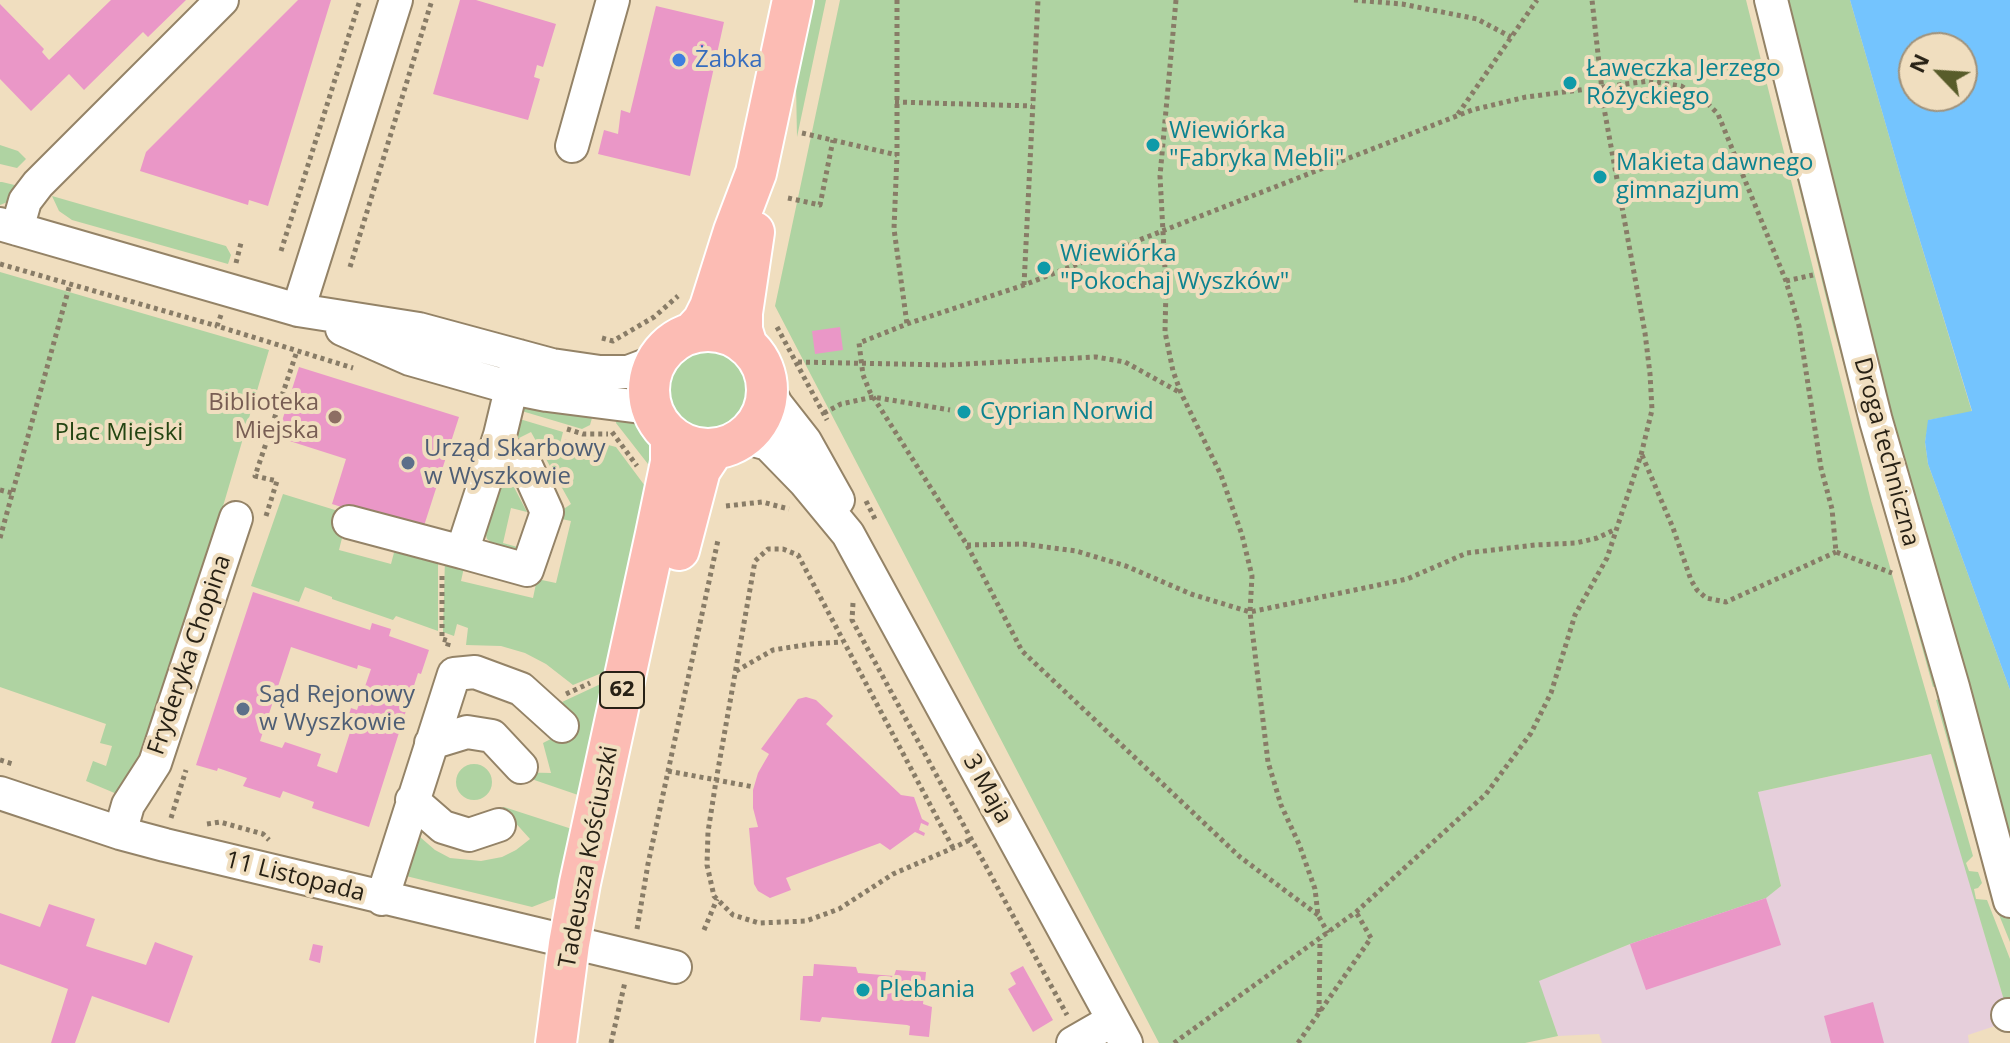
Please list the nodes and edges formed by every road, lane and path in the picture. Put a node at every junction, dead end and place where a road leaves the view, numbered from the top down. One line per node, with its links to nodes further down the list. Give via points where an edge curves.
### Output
1 (222, 0): 25 (street, via 38,184)
2 (360, 0): 27 (path)
3 (396, 0): 35 (street)
4 (432, 0): 29 (path)
5 (613, 0): 21 (street)
6 (793, 0): 23 (main road)
7 (897, 0): 16 (path)
8 (1038, 0): 17 (path)
9 (1176, 0): 26 (path, via 1160,176)
10 (1354, 0): 14 (path, via 1477,19)
11 (1537, 0): 14 (path)
12 (1592, 0): 15 (path)
13 (1771, 0): 89 (street, Droga techniczna, via 1876,421)
14 (1511, 37): 18 (path)
15 (1601, 88): 18 (path, via 1526,97); 31 (path, via 1649,81 1681,86 1718,114); 54 (path, via 1650,374 1652,410)
16 (895, 102): 17 (path); 22 (path)
17 (1032, 106): 33 (path)
18 (1458, 115): 26 (path)
19 (802, 133): 20 (path)
20 (833, 140): 22 (path); 24 (path, via 820,205)
21 (572, 146)
22 (897, 155): 37 (path, via 894,229)
23 (756, 173): 39 (main road, via 710,307); 41 (main road, via 742,313)
24 (788, 198)
25 (9, 226): 35 (street)
26 (1163, 229): 33 (path); 47 (path, via 1165,332)
27 (281, 251)
28 (0, 264): 32 (path)
29 (350, 267)
30 (1817, 274): 31 (path)
31 (1786, 281): 68 (path, via 1799,326)
32 (70, 284): 38 (path); 57 (path)
33 (1024, 285): 37 (path)
34 (689, 287): 40 (path, via 627,333 613,341)
35 (298, 310): 42 (street, via 419,329); 46 (street, via 410,359)
36 (771, 314): 45 (path)
37 (907, 324): 44 (path, via 859,343)
38 (217, 326)
39 (692, 333): 41 (main road, via 721,333); 43 (main road, via 666,348)
40 (602, 338)
41 (747, 346): 45 (main road, via 763,371)
42 (519, 356): 43 (street, via 600,372 628,372); 46 (street)
43 (657, 361): 51 (main road, via 649,395)
44 (861, 365): 45 (path); 47 (path, via 1096,357 1125,362); 48 (path)
45 (781, 374): 48 (path, via 824,413); 52 (main road, via 761,414); 64 (street, 3 Maja, via 776,404 816,460)
46 (512, 388): 51 (street, via 641,407); 53 (street)
47 (1181, 393): 71 (path, via 1221,475 1242,535 1252,576)
48 (873, 397): 49 (path); 66 (path)
49 (950, 410)
50 (606, 424): 55 (path)
51 (662, 425): 52 (main road, via 685,444); 95 (main road, Tadeusza Kościuszki / 62, via 671,462)
52 (728, 443): 64 (street, 3 Maja, via 757,439 768,444); 95 (main road, Tadeusza Kościuszki / 62, via 700,470 681,539)
53 (495, 450): 67 (street); 67 (street, via 523,459 547,512 527,570)
54 (1641, 455): 62 (path); 68 (path, via 1691,580 1706,598 1726,602)
55 (645, 476)
56 (0, 490): 57 (path)
57 (12, 493): 65 (path)
58 (799, 512): 60 (path, via 762,502 726,505)
59 (236, 518): 84 (street, Fryderyka Chopina, via 155,763 128,805)
60 (723, 519)
61 (349, 522): 67 (street)
62 (1615, 530): 71 (path, via 1576,543 1467,553 1407,579); 90 (path, via 1607,558 1575,615 1551,693 1531,733 1486,794)
63 (720, 534): 78 (path)
64 (848, 534): 98 (street, 3 Maja)
65 (0, 538)
66 (967, 545): 71 (path, via 1023,544 1076,551); 91 (path, via 1022,651 1240,857)
67 (462, 552)
68 (1836, 552): 69 (path)
69 (1896, 575)
70 (853, 597): 85 (path, via 852,620)
71 (1250, 612): 91 (path, via 1268,762 1315,889)
72 (843, 642): 73 (path, via 773,650); 73 (path, via 798,555 768,549 755,561); 86 (path)
73 (735, 671): 79 (path)
74 (599, 679): 75 (path)
75 (560, 712): 76 (street, via 521,689 475,672 454,674)
76 (431, 743): 77 (street, via 467,732 492,736); 82 (street)
77 (521, 767)
78 (668, 771): 79 (path); 95 (path, via 648,864)
79 (716, 781): 80 (path); 88 (path, via 707,865)
80 (754, 787)
81 (0, 793): 84 (street, 11 Listopada)
82 (412, 800): 83 (street, via 443,827 469,835); 87 (street)
83 (499, 825)
84 (120, 833): 87 (street, 11 Listopada)
85 (972, 839): 86 (path); 99 (path)
86 (953, 848): 88 (path, via 806,921 759,923 733,915)
87 (382, 899): 95 (street, 11 Listopada)
88 (717, 899): 92 (path)
89 (2010, 901)
90 (1356, 912): 93 (path); 97 (path, via 1371,938)
91 (1318, 915): 93 (path)
92 (704, 930)
93 (1328, 933): 94 (path)
94 (1320, 938): 97 (path); 103 (path)
95 (598, 950): 96 (street, 11 Listopada); 100 (main road, Tadeusza Kościuszki / 62); 101 (main road, Tadeusza Kościuszki / 62); 102 (path)
96 (675, 967)
97 (1319, 1012): 104 (path)
98 (1119, 1031): 99 (street)
99 (1076, 1041)
100 (556, 1043)
101 (583, 1043)
102 (611, 1043)
103 (1174, 1043)
104 (1298, 1043)

